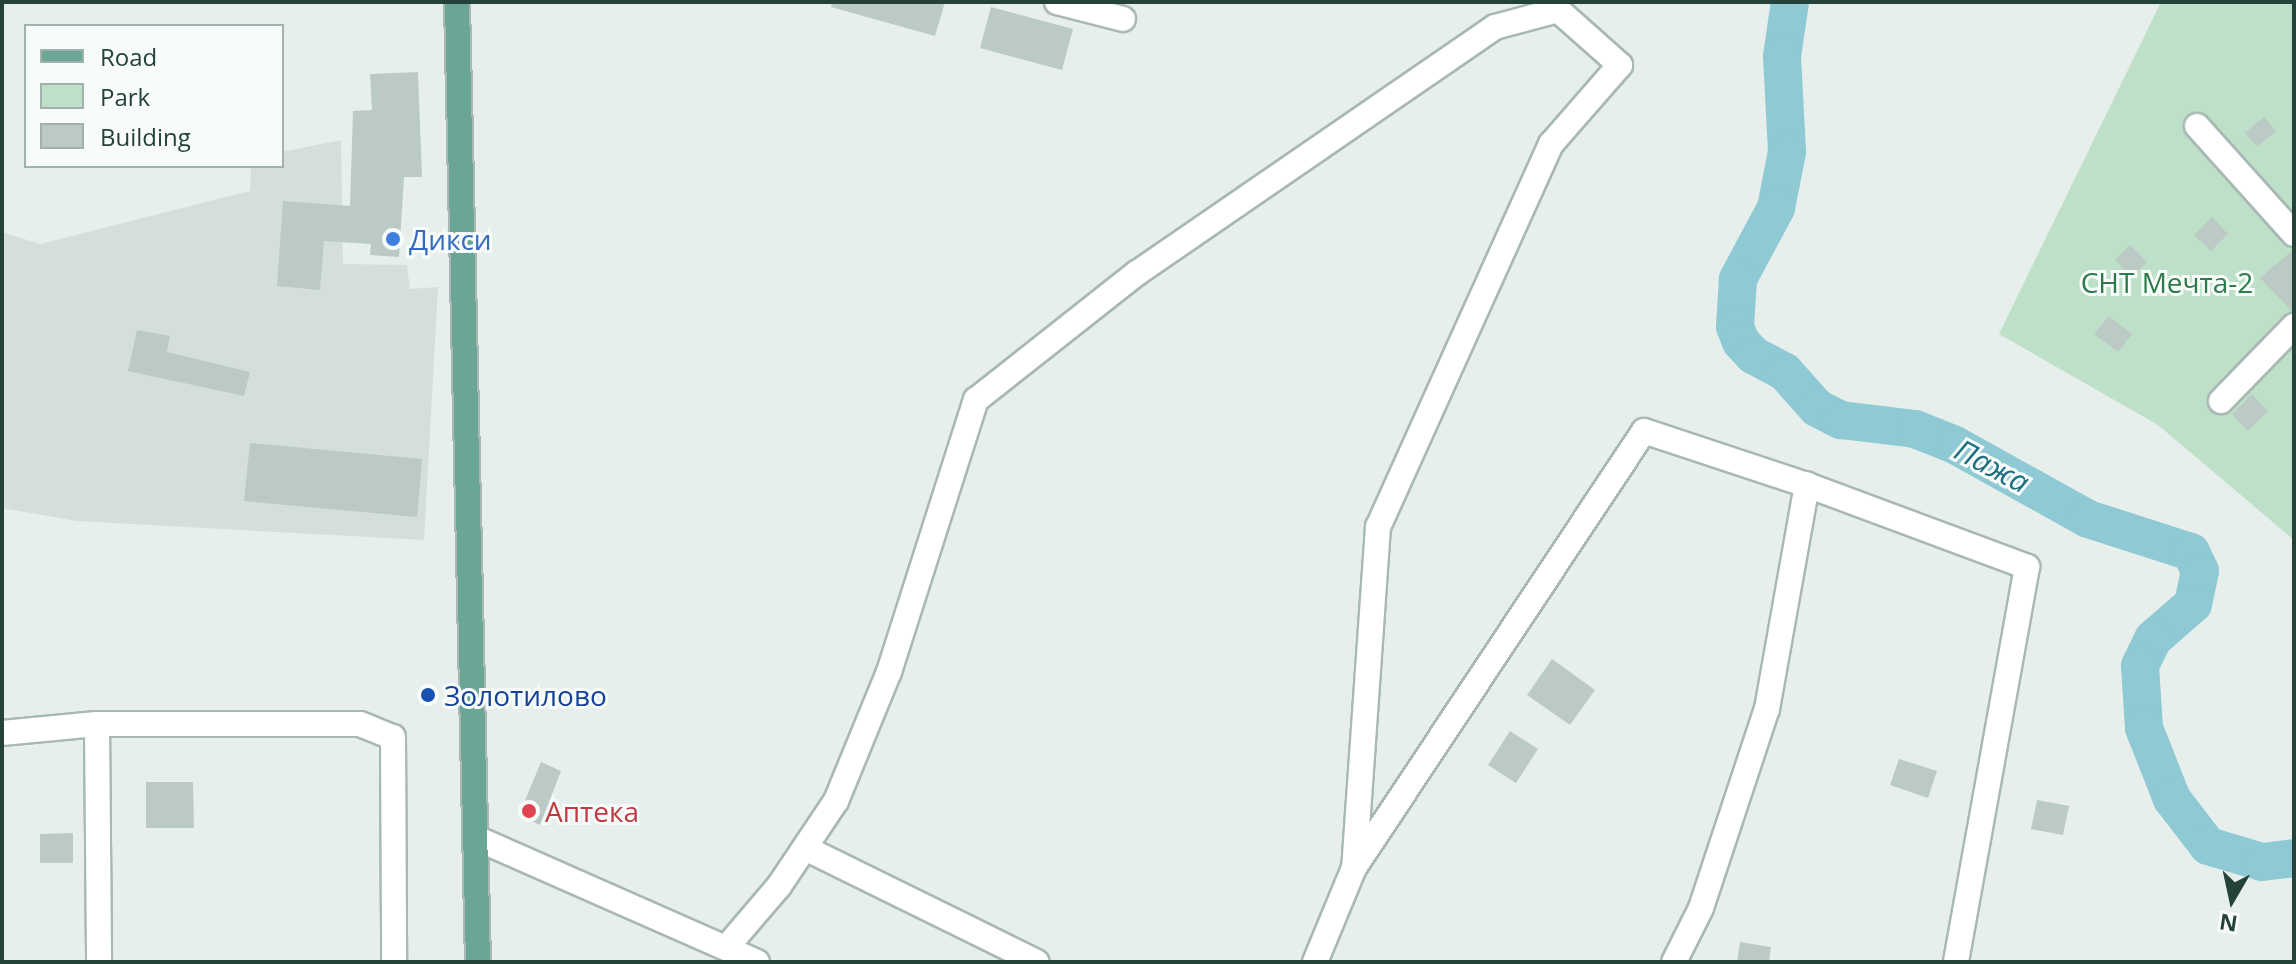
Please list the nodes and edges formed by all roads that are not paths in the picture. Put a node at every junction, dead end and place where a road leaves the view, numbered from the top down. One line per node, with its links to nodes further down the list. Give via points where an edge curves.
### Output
1 (457, 2): 11 (main road)
2 (1057, 2): 3 (street)
3 (1123, 19)
4 (2197, 126): 5 (street)
5 (2294, 234)
6 (2294, 326): 7 (street)
7 (2221, 401)
8 (1807, 485): 13 (street, via 1644,431); 21 (street, via 1767,709 1701,908); 22 (street, via 2027,567)
9 (97, 724): 10 (street); 15 (street); 16 (street, via 360,724 393,737)
10 (2, 733)
11 (476, 838): 14 (street); 17 (main road)
12 (805, 848): 13 (street, via 836,801 889,672 976,400 1137,273 1495,27 1558,10 1620,65 1551,144 1378,527); 14 (street); 19 (street)
13 (1354, 868): 20 (street)
14 (726, 948): 18 (street)
15 (99, 962)
16 (394, 962)
17 (478, 962)
18 (757, 962)
19 (1037, 962)
20 (1315, 962)
21 (1674, 962)
22 (1956, 962)

